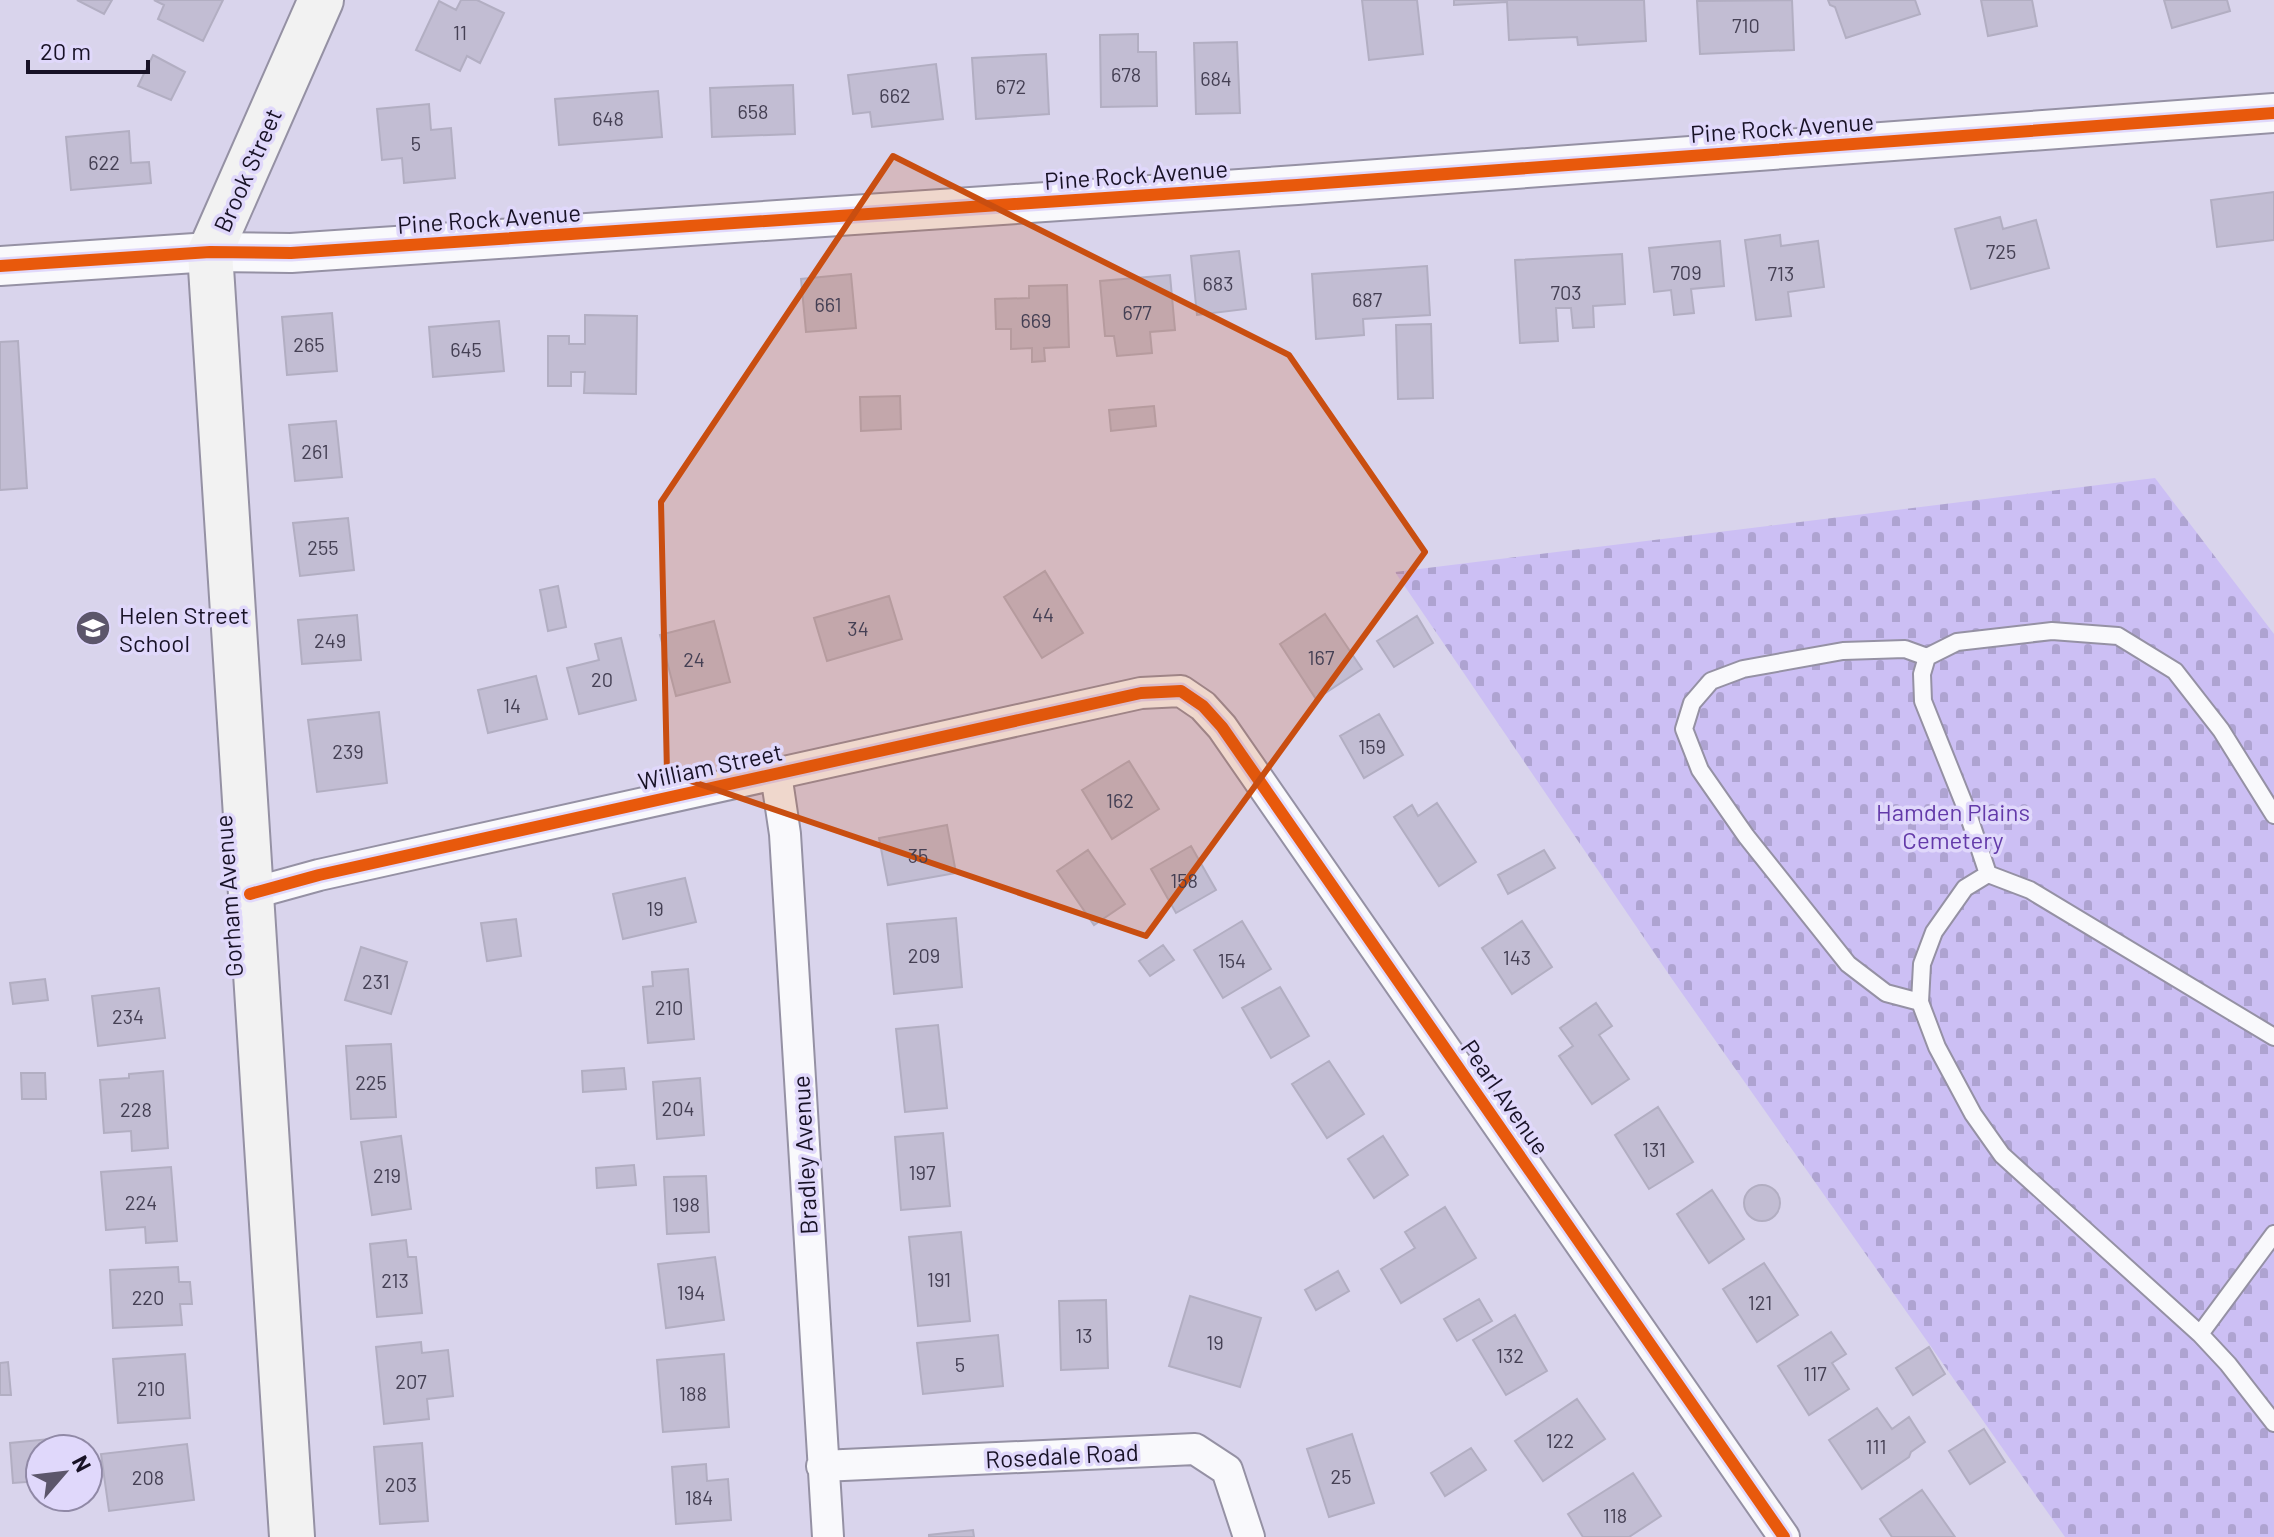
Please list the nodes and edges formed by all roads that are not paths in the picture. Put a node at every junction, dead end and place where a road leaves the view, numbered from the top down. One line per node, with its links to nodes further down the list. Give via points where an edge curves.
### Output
1 (321, 0): 3 (main road, Brook Street)
2 (2274, 113): 3 (street, Pine Rock Avenue, via 323,251)
3 (210, 252): 4 (street, Pine Rock Avenue); 10 (main road, Gorham Avenue)
4 (0, 266)
5 (1927, 657): 8 (lane, via 1957,642 2052,631 2118,636 2175,671 2221,730); 9 (lane, via 1923,701); 11 (lane, via 1905,649 1843,651 1743,669 1711,681 1692,703 1684,729 1700,770 1746,836 1848,964 1886,993)
6 (1181, 691): 7 (street, William Street, via 1141,693); 20 (street, Pearl Avenue, via 1222,727)
7 (776, 774): 10 (street, William Street); 16 (street, Bradley Avenue, via 785,834)
8 (2274, 815)
9 (1988, 874): 11 (lane, via 1965,888 1934,932 1922,964); 12 (lane, via 2030,890)
10 (250, 894): 17 (main road, Gorham Avenue)
11 (1920, 1002): 14 (lane, via 1937,1047 2002,1155)
12 (2274, 1037)
13 (2274, 1234): 14 (lane)
14 (2200, 1334): 15 (lane)
15 (2274, 1423)
16 (822, 1466): 18 (street, Bradley Avenue); 19 (street, Rosedale Road, via 1195,1449 1227,1470)
17 (292, 1537)
18 (828, 1537)
19 (1249, 1537)
20 (1784, 1537)

